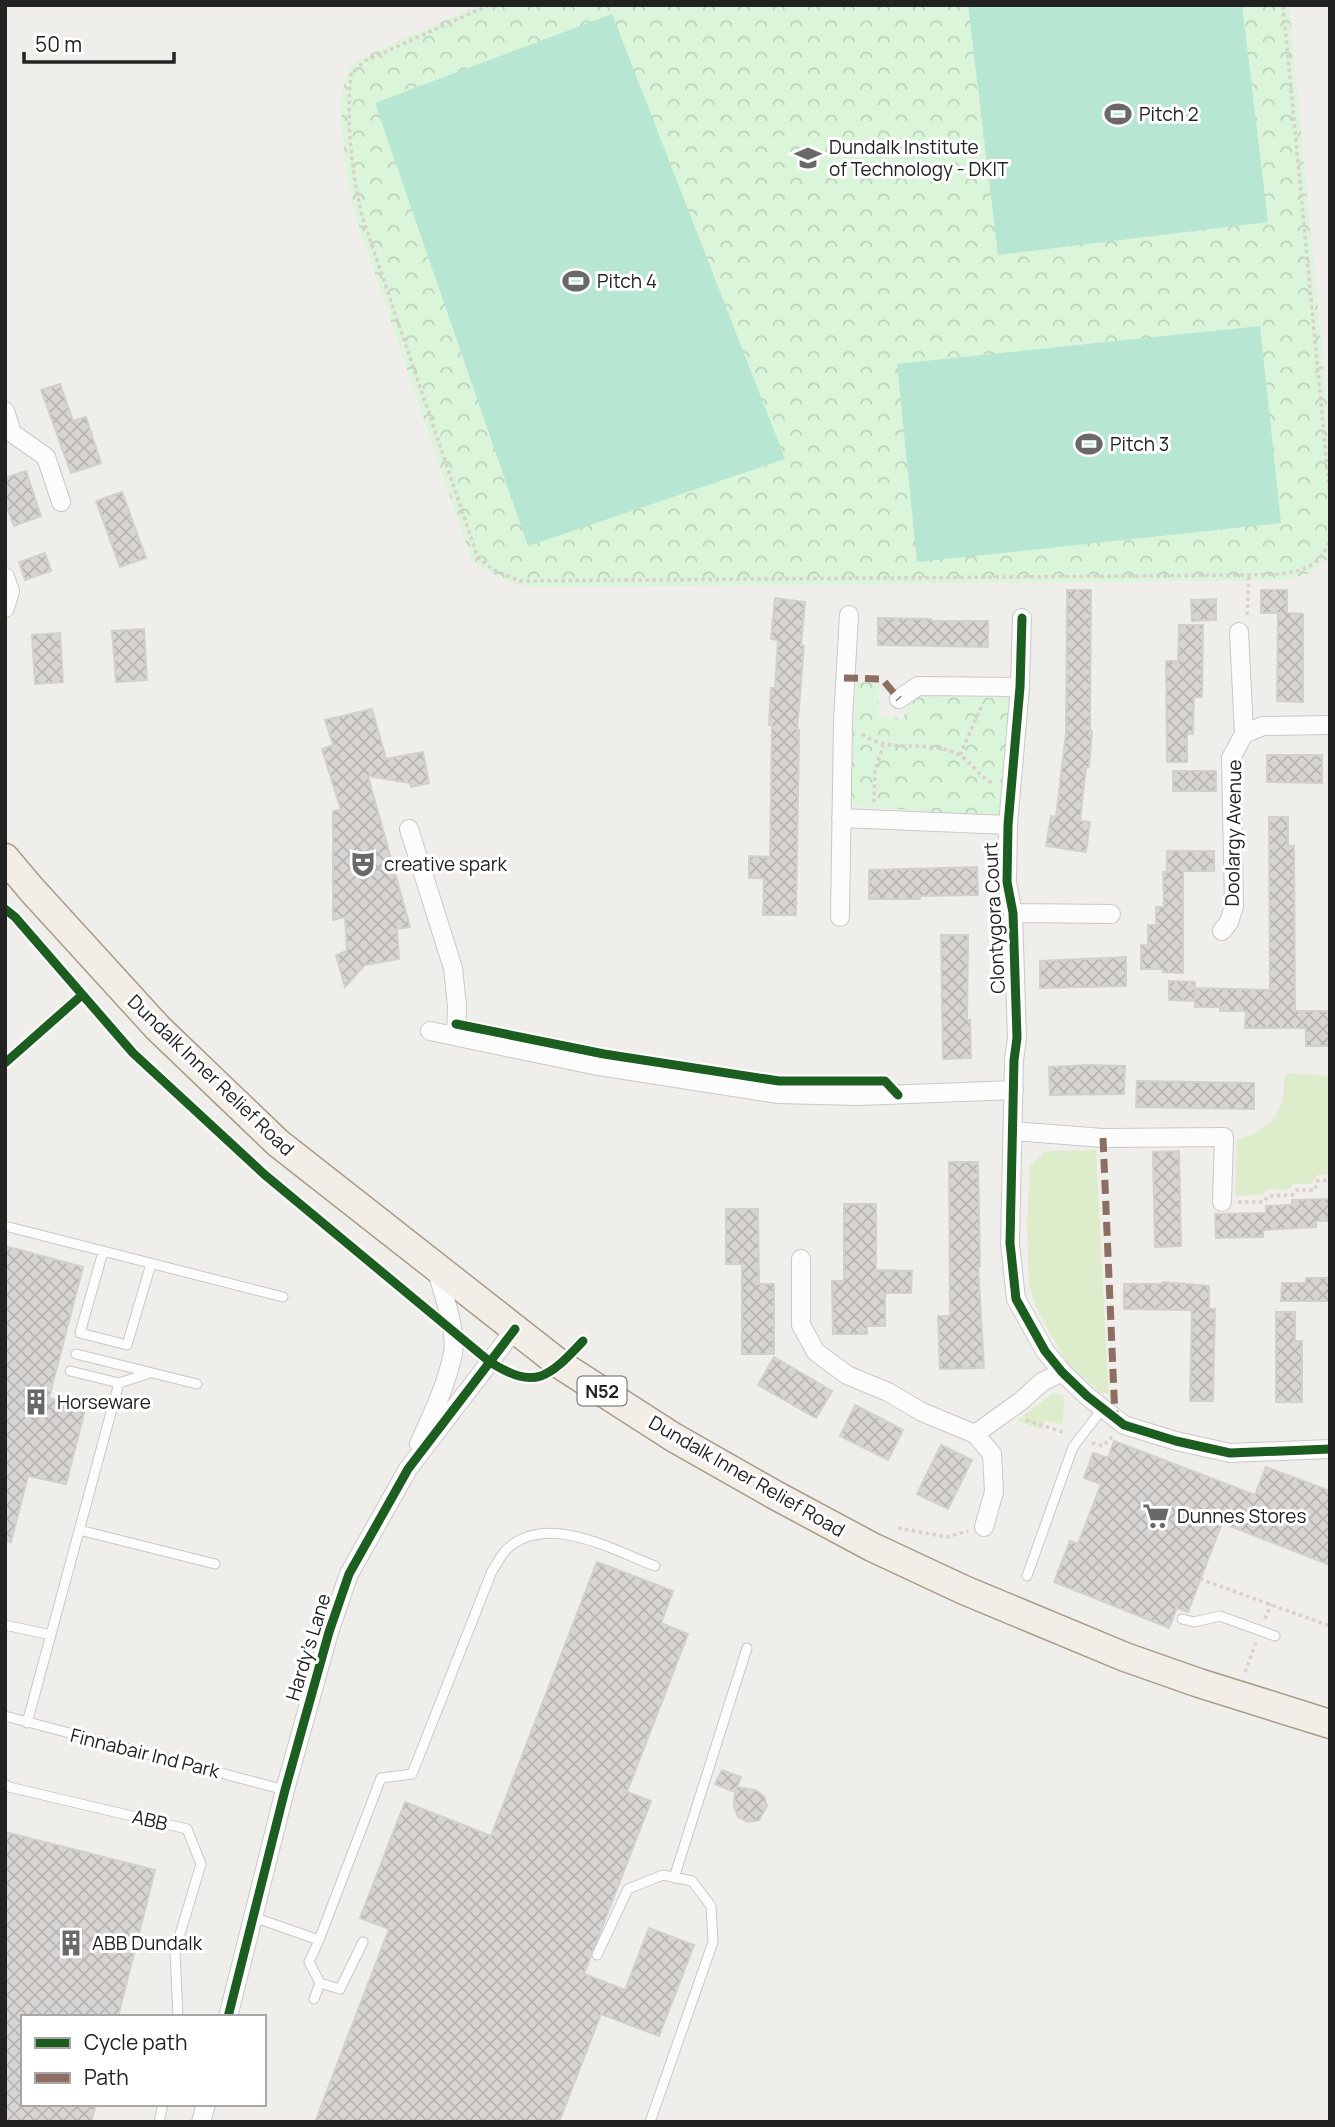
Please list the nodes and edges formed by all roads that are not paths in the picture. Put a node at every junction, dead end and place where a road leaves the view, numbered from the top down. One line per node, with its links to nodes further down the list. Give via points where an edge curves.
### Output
1 (5, 411): 2 (street)
2 (9, 436): 3 (street, via 46,457)
3 (61, 502)
4 (5, 577): 5 (street, via 10,591)
5 (5, 608)
6 (849, 615): 13 (street)
7 (1022, 618): 9 (street, Clontygora Court)
8 (1239, 632): 12 (street, Doolargy Avenue)
9 (1020, 687): 10 (street, via 918,686); 14 (street, Clontygora Court)
10 (899, 699)
11 (1330, 725): 12 (street, Doolargy Avenue, via 1263,726)
12 (1244, 734): 20 (street, Doolargy Avenue, via 1231,758 1234,906)
13 (841, 818): 14 (street, Clontygora Court); 19 (street)
14 (1008, 825): 17 (street, Clontygora Court, via 1007,882)
15 (409, 829): 22 (street, via 453,968)
16 (5, 858): 30 (main road, Dundalk Inner Relief Road / N52, via 158,1028 220,1089 278,1143)
17 (1013, 913): 18 (street, Clontygora Court); 23 (street, Clontygora Court)
18 (1111, 914)
19 (840, 917)
20 (1222, 931)
21 (430, 1031): 22 (street)
22 (456, 1036): 23 (street, via 593,1065 778,1094)
23 (1014, 1090): 24 (street, Clontygora Court)
24 (1013, 1131): 25 (street, via 1102,1138 1224,1137); 35 (street, Clontygora Court, via 1010,1243 1016,1299)
25 (1222, 1202)
26 (5, 1226): 27 (lane)
27 (103, 1252): 29 (lane); 29 (lane, via 80,1333 127,1345)
28 (802, 1259): 40 (street, via 801,1325 816,1352 847,1375)
29 (150, 1264): 31 (lane)
30 (436, 1268): 32 (main road, Dundalk Inner Relief Road / N52); 42 (street, Hardy's Lane, via 453,1351)
31 (283, 1297)
32 (515, 1329): 42 (street, Hardy's Lane); 55 (main road, Dundalk Inner Relief Road / N52, via 673,1437 872,1547 1125,1657)
33 (76, 1354): 36 (lane)
34 (70, 1371): 37 (lane)
35 (1062, 1372): 39 (street, Clontygora Court); 40 (street)
36 (152, 1373): 37 (lane); 38 (lane)
37 (119, 1383): 44 (lane)
38 (197, 1384)
39 (1103, 1408): 41 (street, Clontygora Court, via 1124,1425 1230,1453); 47 (lane, via 1073,1447)
40 (975, 1434): 43 (street, via 992,1454 994,1492)
41 (1330, 1449)
42 (408, 1469): 57 (street, Hardy's Lane, via 349,1574)
43 (984, 1527)
44 (79, 1530): 45 (lane); 50 (lane)
45 (215, 1564)
46 (655, 1566): 60 (lane, via 578,1537 551,1533 527,1537 507,1549 492,1571 412,1774 381,1778)
47 (1027, 1576)
48 (1182, 1619): 51 (lane, via 1194,1622 1220,1616)
49 (5, 1625): 50 (lane)
50 (51, 1635): 54 (lane)
51 (1275, 1636)
52 (747, 1648): 58 (lane)
53 (6, 1719): 54 (lane, Finnabair Ind Park)
54 (27, 1723): 57 (lane, Finnabair Ind Park)
55 (1330, 1724)
56 (5, 1784): 65 (lane, ABB, via 187,1829 201,1864 174,1951)
57 (285, 1790): 59 (street, Hardy's Lane)
58 (674, 1878): 62 (lane, via 663,1875 628,1889); 67 (lane, via 692,1881 711,1906 713,1942)
59 (253, 1917): 60 (lane); 66 (street, Hardy's Lane)
60 (319, 1940): 63 (lane, via 309,1962)
61 (363, 1942): 63 (lane, via 340,1989)
62 (597, 1955)
63 (320, 1983): 64 (lane)
64 (314, 1999)
65 (178, 2015)
66 (228, 2015)
67 (650, 2122)

